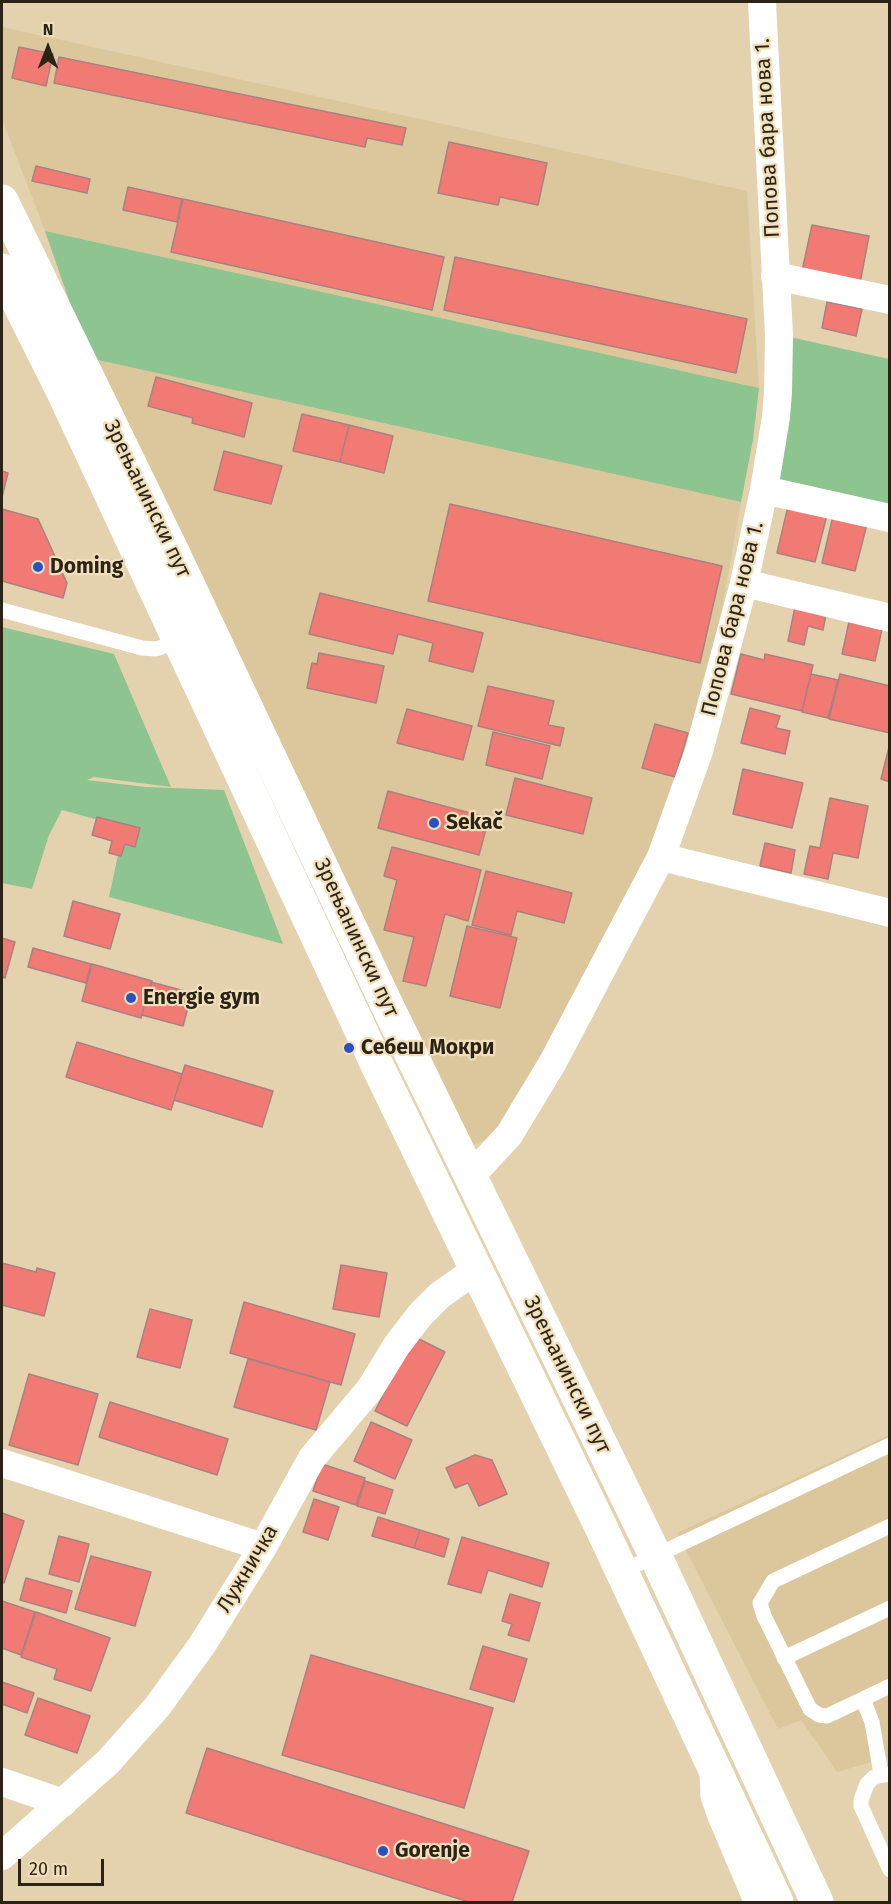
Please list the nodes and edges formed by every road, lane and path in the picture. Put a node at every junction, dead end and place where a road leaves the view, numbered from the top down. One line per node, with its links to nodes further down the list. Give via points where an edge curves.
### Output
1 (762, 2): 4 (street, Попова бара нова 1.)
2 (2, 201): 14 (main road, Зрењанински пут)
3 (2, 270): 11 (main road, Зрењанински пут)
4 (776, 276): 5 (street); 6 (street, Попова бара нова 1., via 777,417)
5 (890, 300)
6 (764, 490): 7 (street); 8 (street, Попова бара нова 1.)
7 (890, 518)
8 (744, 584): 10 (street); 12 (street, Попова бара нова 1., via 699,751)
9 (2, 610): 11 (lane, via 142,648 156,649)
10 (890, 618)
11 (180, 641): 15 (main road, Зрењанински пут, via 378,1067)
12 (661, 857): 13 (street); 14 (street, Попова бара нова 1., via 553,1062 509,1135)
13 (890, 913)
14 (470, 1177): 20 (main road, Зрењанински пут)
15 (477, 1269): 19 (street, Лужничка, via 440,1295 402,1337 370,1389 312,1458); 21 (main road, Зрењанински пут)
16 (890, 1445): 20 (lane)
17 (2, 1463): 19 (street)
18 (890, 1526): 23 (lane, via 773,1581 760,1603)
19 (263, 1546): 29 (street, Лужничка, via 157,1707 108,1762)
20 (656, 1557): 21 (lane); 34 (main road, Зрењанински пут)
21 (621, 1572): 26 (main road, Зрењанински пут)
22 (890, 1608): 23 (lane)
23 (784, 1658): 25 (lane, via 810,1709 819,1715 827,1716)
24 (890, 1686): 25 (lane)
25 (863, 1699): 27 (lane)
26 (708, 1759): 32 (lane, via 708,1797); 33 (main road, Зрењанински пут)
27 (885, 1774): 31 (lane, via 867,1784 861,1806)
28 (2, 1782): 29 (street)
29 (63, 1803): 30 (street, Лужничка)
30 (2, 1856)
31 (890, 1870)
32 (751, 1902)
33 (777, 1902)
34 (817, 1902)

